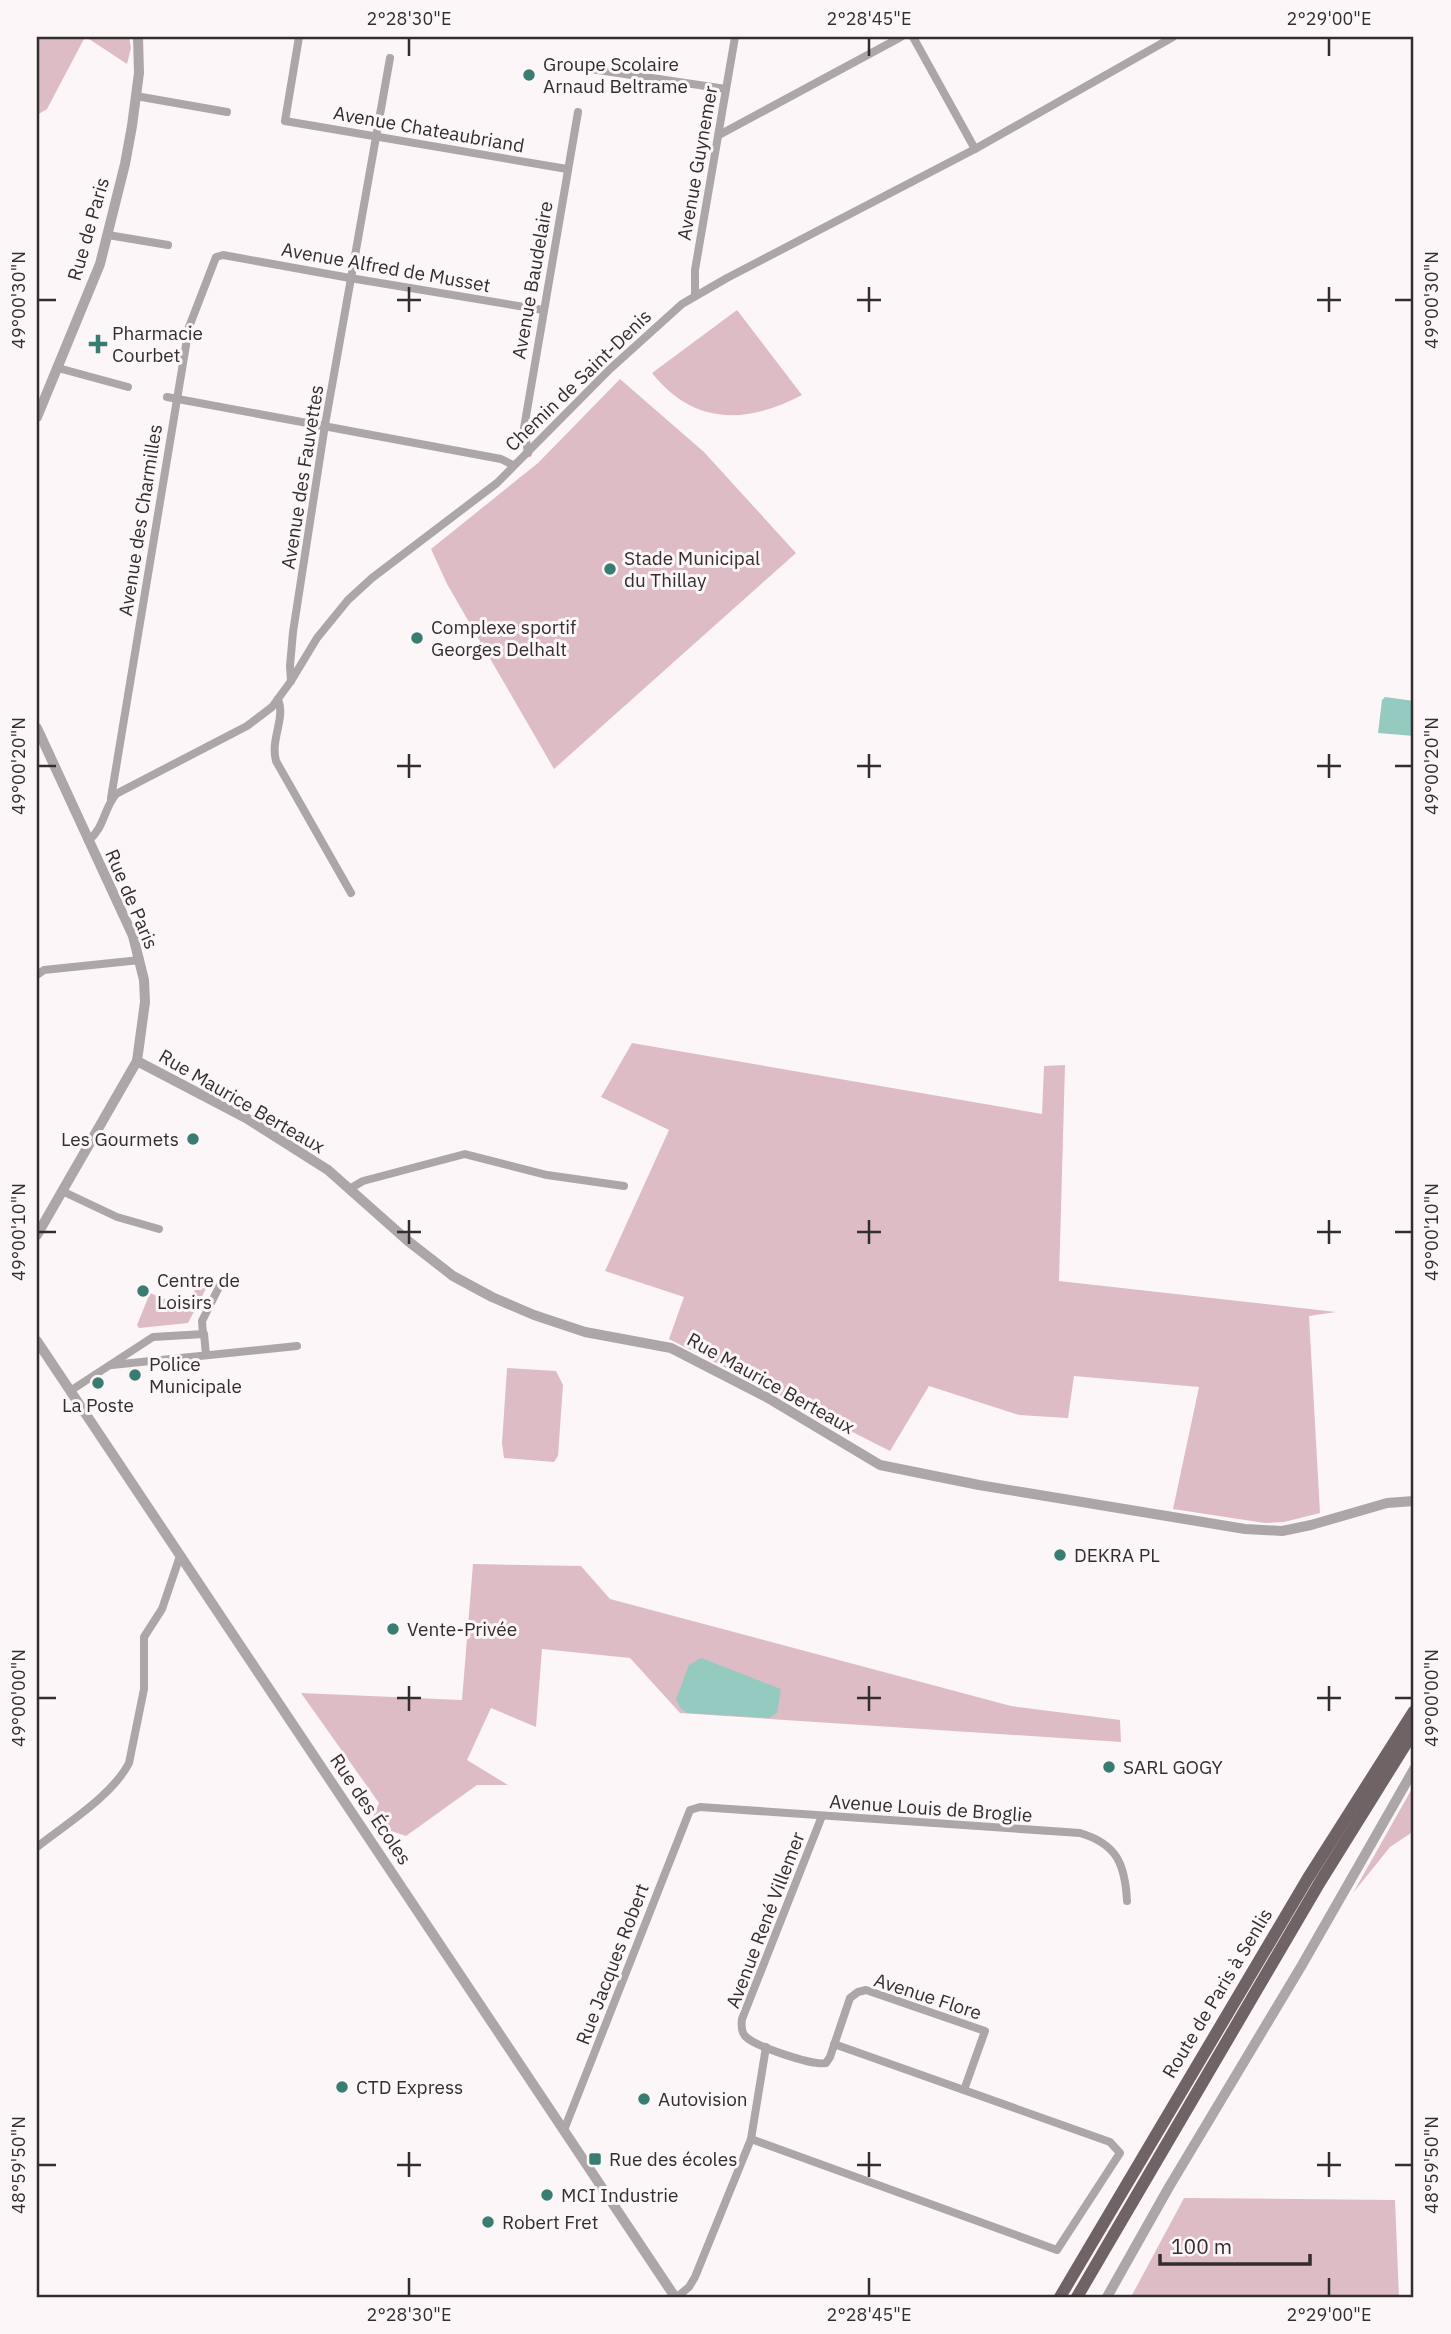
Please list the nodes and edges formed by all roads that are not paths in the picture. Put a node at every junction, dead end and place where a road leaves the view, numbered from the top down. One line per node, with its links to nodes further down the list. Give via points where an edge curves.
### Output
1 (299, 37): 13 (street, Avenue Chateaubriand, via 285,121)
2 (735, 37): 9 (street, Avenue Guynemer)
3 (901, 37): 14 (street)
4 (913, 37): 15 (street)
5 (1173, 37): 15 (street, Chemin de Saint-Denis)
6 (139, 40): 10 (street, Rue de Paris)
7 (390, 58): 13 (street, Avenue des Fauvettes)
8 (591, 69): 9 (street)
9 (726, 89): 14 (street, Avenue Guynemer)
10 (136, 96): 11 (street); 17 (street, Rue de Paris)
11 (227, 112)
12 (578, 112): 16 (street, Avenue Baudelaire)
13 (375, 135): 16 (street, Avenue Chateaubriand); 20 (street, Avenue des Fauvettes)
14 (719, 135): 21 (street, Avenue Guynemer, via 695,270)
15 (975, 149): 21 (street, Chemin de Saint-Denis)
16 (567, 169): 22 (street, Avenue Baudelaire)
17 (108, 235): 18 (street); 23 (street, Rue de Paris)
18 (168, 245)
19 (223, 255): 20 (street, Avenue Alfred de Musset); 25 (street, Avenue des Charmilles, via 216,257 189,327)
20 (351, 278): 22 (street, Avenue Alfred de Musset); 28 (street, Avenue des Fauvettes)
21 (695, 296): 29 (street, Chemin de Saint-Denis, via 636,345)
22 (543, 310): 29 (street, Avenue Baudelaire, via 524,428)
23 (58, 368): 24 (street); 26 (street, Rue de Paris)
24 (128, 387)
25 (171, 397): 28 (street); 34 (street, Avenue des Charmilles)
26 (40, 400): 27 (street, Rue de Paris)
27 (37, 417)
28 (325, 425): 30 (street, via 500,458); 31 (street, Avenue des Fauvettes, via 293,632)
29 (528, 453): 30 (street, Chemin de Saint-Denis)
30 (513, 465): 31 (street, Chemin de Saint-Denis, via 497,483 348,600)
31 (291, 681): 32 (street, Chemin de Saint-Denis)
32 (278, 699): 34 (street, Chemin de Saint-Denis, via 247,726 122,789); 36 (street, via 282,708 275,736 276,761)
33 (37, 728): 35 (street, Rue de Paris)
34 (110, 801): 35 (street, via 100,831)
35 (88, 841): 37 (street, Rue de Paris)
36 (351, 893)
37 (140, 960): 38 (street); 39 (street, Rue de Paris, via 145,1002)
38 (39, 970)
39 (137, 1061): 41 (street, Rue Maurice Berteaux, via 246,1118); 42 (street, Rue de Paris)
40 (624, 1186): 41 (street, via 547,1175 465,1154)
41 (351, 1188): 52 (street, Rue Maurice Berteaux, via 453,1276 492,1297 585,1332 671,1348 768,1398 880,1465 1245,1529 1282,1531 1387,1503)
42 (62, 1191): 43 (street, via 117,1217); 44 (street, Rue de Paris)
43 (159, 1229)
44 (37, 1235)
45 (222, 1280): 46 (street, via 202,1321)
46 (203, 1334): 49 (street); 50 (street, via 153,1337)
47 (37, 1341): 51 (street, Rue des Écoles)
48 (297, 1346): 49 (street)
49 (206, 1355): 50 (street)
50 (112, 1365): 51 (street)
51 (70, 1391): 53 (street, Rue des Écoles)
52 (1414, 1501)
53 (180, 1556): 59 (street, via 162,1609 144,1637 144,1689 124,1773); 64 (street, Rue des Écoles)
54 (1414, 1711): 67 (main road, Route de Paris à Senlis, via 1308,1878)
55 (1414, 1731): 68 (main road, Route de Paris à Senlis, via 1299,1917)
56 (1414, 1769): 69 (street)
57 (690, 1811): 58 (street, Avenue Louis de Broglie, via 700,1807); 64 (street, Rue Jacques Robert)
58 (822, 1816): 60 (street, Avenue Louis de Broglie, via 1080,1833 1100,1839 1114,1853 1126,1879); 62 (street, Avenue René Villemer, via 742,2020 744,2034)
59 (37, 1847)
60 (1127, 1901)
61 (834, 2044): 62 (street, via 821,2065); 63 (street); 63 (street, Avenue Flore, via 850,1998 866,1990 985,2031)
62 (766, 2047): 65 (street)
63 (964, 2091): 65 (street, via 1110,2142 1120,2153 1057,2250)
64 (564, 2130): 66 (street, Rue des Écoles)
65 (751, 2139): 66 (street, via 695,2277)
66 (676, 2297)
67 (1060, 2297)
68 (1077, 2297)
69 (1107, 2297)

